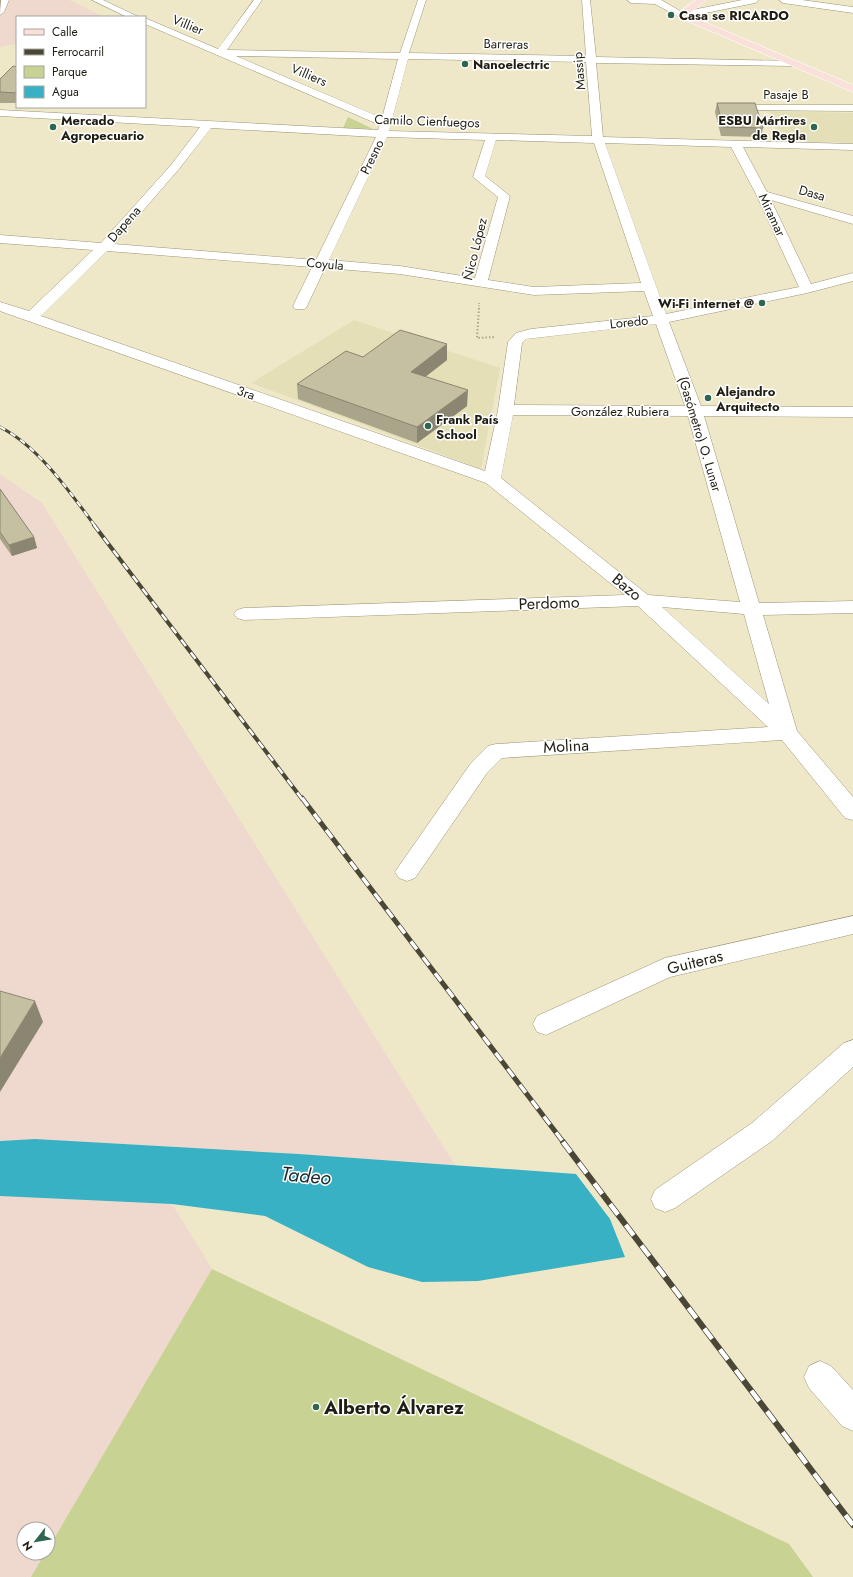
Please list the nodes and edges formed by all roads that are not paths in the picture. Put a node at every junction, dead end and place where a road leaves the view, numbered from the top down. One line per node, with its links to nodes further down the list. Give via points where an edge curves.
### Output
1 (5, 0): 13 (street)
2 (96, 0): 16 (street)
3 (258, 0): 18 (street)
4 (422, 0): 19 (street, Presno)
5 (586, 0): 20 (street, Massip)
6 (631, 0): 7 (street)
7 (656, 0): 14 (street)
8 (702, 0): 14 (main road)
9 (755, 0): 14 (street)
10 (783, 0): 11 (street)
11 (809, 3): 12 (street); 15 (street, via 814,7)
12 (853, 10)
13 (0, 12)
14 (681, 15): 21 (main road)
15 (853, 15)
16 (132, 16)
17 (146, 22): 18 (street, Villier)
18 (220, 53): 19 (street, Barreras); 28 (street, Villiers)
19 (404, 55): 20 (street, Barreras); 28 (street, Presno)
20 (591, 59): 21 (street, Barreras); 30 (street, Massip)
21 (791, 63): 22 (main road)
22 (853, 89)
23 (719, 108): 24 (street, Pasaje B)
24 (853, 108)
25 (46, 111): 26 (street, Camilo Cienfuegos); 27 (street, Camilo Cienfuegos)
26 (0, 113)
27 (208, 124): 28 (street, Camilo Cienfuegos); 36 (street, Dapena, via 175,167)
28 (385, 129): 29 (street, Camilo Cienfuegos); 37 (street, Presno)
29 (491, 138): 30 (street, Camilo Cienfuegos); 39 (street, Ñico López, via 479,177 504,196)
30 (598, 140): 31 (street, Camilo Cienfuegos); 40 (street, (Gasómetro) O. Lunar)
31 (735, 142): 32 (street, Camilo Cienfuegos); 33 (street, Miramar)
32 (853, 147)
33 (762, 194): 34 (street, Dasa); 41 (street, Miramar)
34 (853, 220)
35 (0, 238): 36 (street, Coyula)
36 (104, 247): 37 (street, Coyula); 44 (street, Dapena)
37 (321, 263): 39 (street, Coyula, via 400,270); 43 (street, Presno)
38 (853, 277): 41 (street, Loredo)
39 (481, 282): 40 (street, Coyula, via 534,290)
40 (649, 287): 45 (street, (Gasómetro) O. Lunar)
41 (807, 289): 45 (street, Loredo)
42 (0, 306): 44 (street, 3ra)
43 (300, 306)
44 (31, 317): 49 (street, 3ra)
45 (662, 319): 46 (street, Loredo, via 521,336 515,342); 47 (street, (Gasómetro) O. Lunar)
46 (506, 410): 47 (street, González Rubiera); 49 (street)
47 (695, 411): 48 (street, González Rubiera); 52 (street, (Gasómetro) O. Lunar)
48 (853, 412)
49 (492, 479): 50 (street, Bazo)
50 (643, 600): 52 (street, Perdomo); 53 (street, Perdomo); 54 (street, Bazo)
51 (853, 607): 52 (street, Perdomo)
52 (751, 609): 54 (street, (Gasómetro) O. Lunar)
53 (244, 614)
54 (786, 733): 55 (street, Bazo); 57 (street, Molina, via 496,750 479,768)
55 (845, 792): 56 (street, Bazo)
56 (853, 812)
57 (407, 872)
58 (853, 925): 59 (street, Guiteras, via 665,968)
59 (546, 1024)
60 (853, 1051): 61 (street, via 762,1132)
61 (665, 1199)
62 (820, 1377): 63 (street)
63 (853, 1415)

